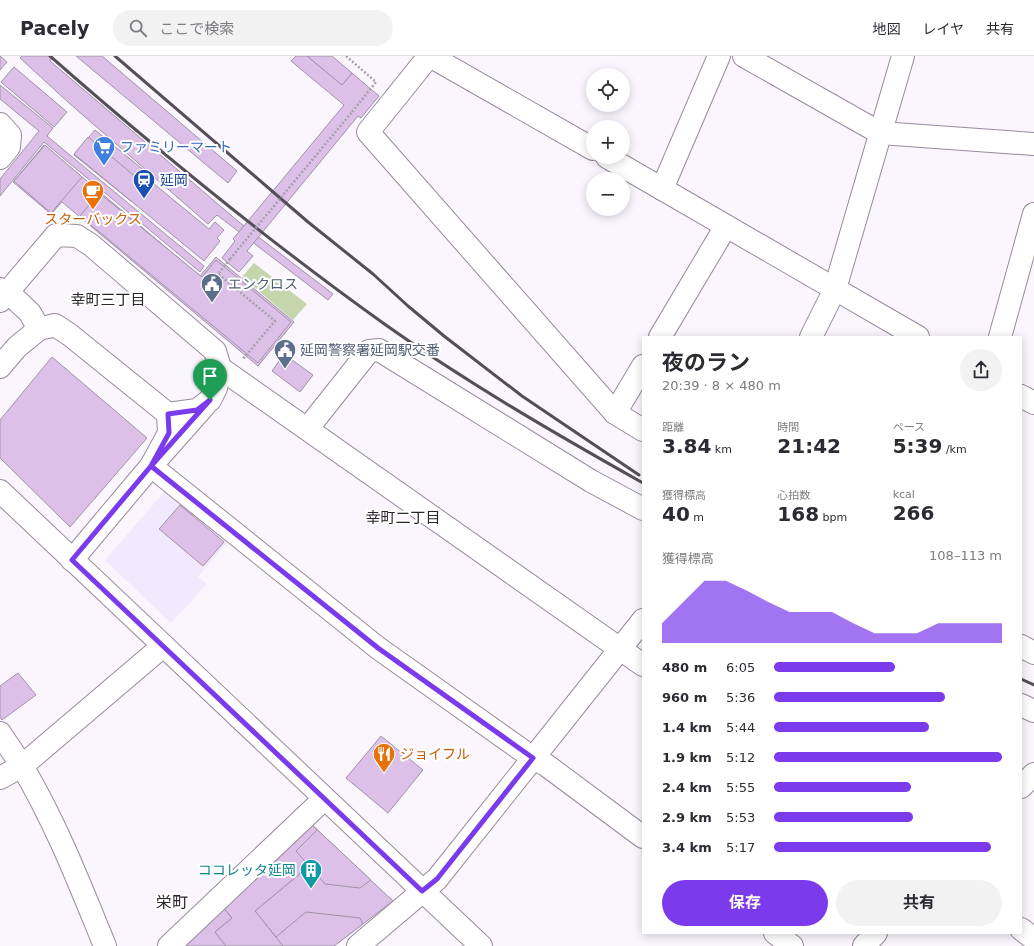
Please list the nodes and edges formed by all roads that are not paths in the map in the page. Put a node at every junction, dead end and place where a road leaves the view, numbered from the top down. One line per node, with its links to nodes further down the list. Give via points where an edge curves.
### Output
1 (430, 56): 8 (street); 27 (street, via 368,132)
2 (719, 56): 11 (street)
3 (744, 56): 6 (street)
4 (902, 56): 6 (street)
5 (0, 124): 9 (street, via 10,135 9,147)
6 (880, 133): 7 (street); 14 (street)
7 (1034, 144)
8 (586, 145)
9 (0, 158)
10 (619, 164): 11 (street)
11 (662, 189): 13 (street)
12 (1034, 214): 20 (street)
13 (726, 226): 14 (street); 17 (street)
14 (835, 289): 18 (street); 19 (street)
15 (2, 291): 16 (street, via 30,313); 23 (street, via 56,235 77,236 216,351)
16 (39, 329): 21 (street, via 17,347); 28 (street, via 55,325)
17 (661, 336)
18 (812, 336)
19 (916, 336)
20 (1000, 336)
21 (0, 367)
22 (642, 368): 27 (street)
23 (225, 371): 25 (street); 29 (street)
24 (1022, 397): 26 (street)
25 (210, 400): 28 (street, via 197,410); 31 (street)
26 (1034, 403)
27 (615, 413): 30 (street)
28 (168, 414): 31 (street, via 169,433)
29 (308, 428): 33 (street, via 369,351 379,350 590,481); 38 (street)
30 (642, 429)
31 (151, 466): 34 (street); 44 (street, via 378,648)
32 (0, 491): 34 (street)
33 (642, 508)
34 (72, 560): 36 (street)
35 (642, 621): 38 (street)
36 (163, 646): 45 (street); 49 (street)
37 (1022, 647): 39 (street)
38 (620, 648): 40 (street); 44 (street)
39 (1034, 653)
40 (642, 664)
41 (1022, 705): 42 (street)
42 (1034, 711)
43 (0, 733): 45 (street)
44 (533, 758): 50 (street); 51 (street, via 437,879)
45 (22, 766): 47 (street); 56 (street, via 78,880)
46 (1034, 774): 48 (street)
47 (0, 778)
48 (1022, 786)
49 (324, 799): 51 (street); 57 (street)
50 (642, 836)
51 (422, 891): 58 (street); 59 (street)
52 (1022, 930): 55 (street)
53 (776, 934): 60 (street)
54 (875, 934): 61 (street)
55 (1034, 939)
56 (105, 946)
57 (169, 946)
58 (358, 946)
59 (481, 946)
60 (792, 946)
61 (864, 946)

